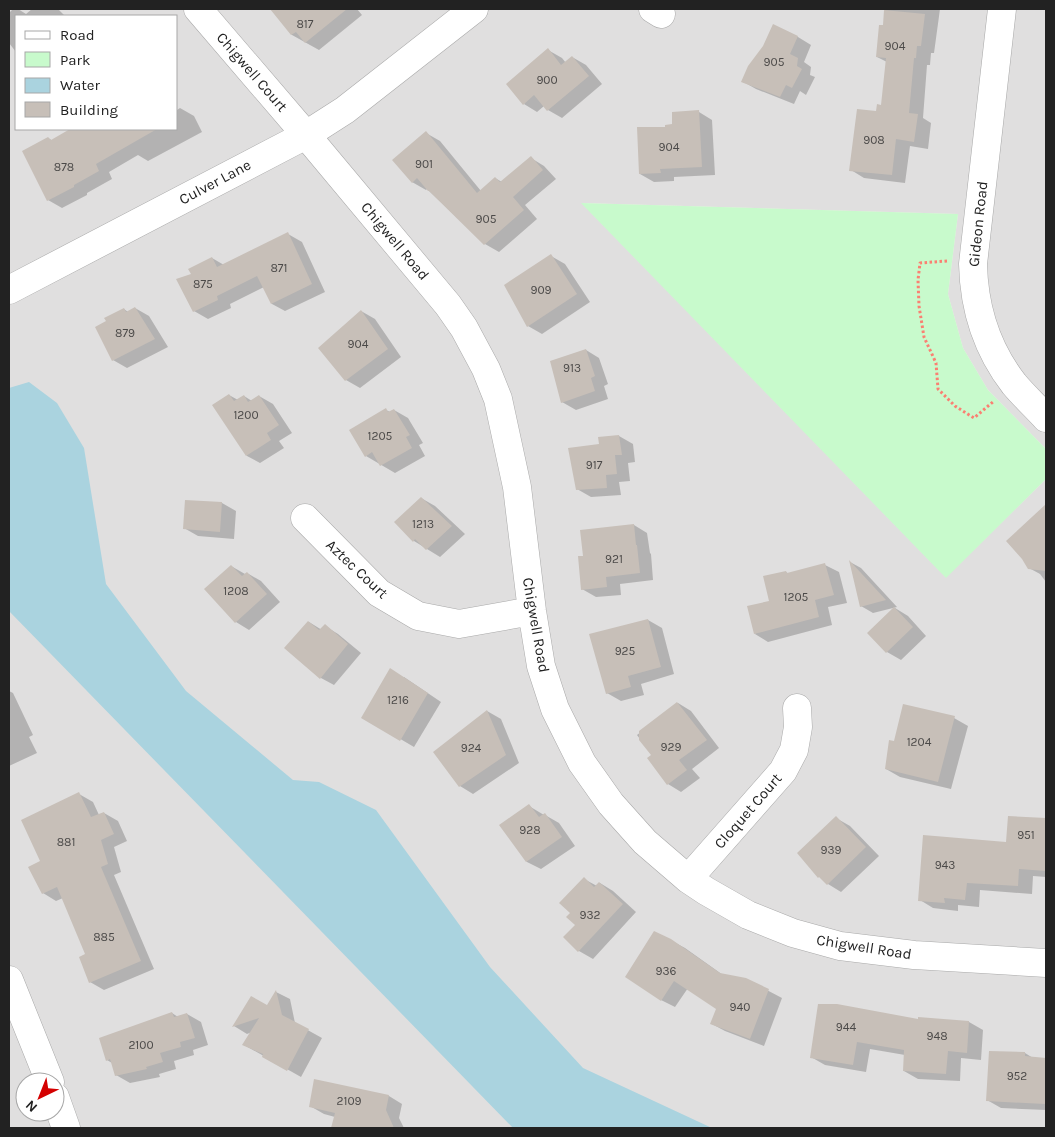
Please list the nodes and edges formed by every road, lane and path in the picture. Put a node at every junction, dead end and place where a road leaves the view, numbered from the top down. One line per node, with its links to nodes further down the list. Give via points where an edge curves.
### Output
1 (198, 9): 4 (street, Chigwell Court)
2 (474, 9): 4 (street, Culver Lane, via 345,110)
3 (1002, 9): 8 (street, Gideon Road, via 973,284 979,316 992,352 1014,384)
4 (306, 134): 6 (street, Culver Lane); 10 (street, Chigwell Road, via 448,305 486,369 498,399 517,486)
5 (952, 261): 7 (path, via 920,262 918,280 924,337 936,363 938,389 955,406 974,418)
6 (9, 290)
7 (996, 399)
8 (1046, 418)
9 (305, 518): 10 (street, Aztec Court, via 379,593 418,616 458,624)
10 (532, 611): 12 (street, Chigwell Road, via 541,666 555,709 582,763 611,804 645,842)
11 (797, 708): 12 (street, Cloquet Court, via 794,750 783,771)
12 (688, 879): 13 (street, Chigwell Road, via 748,915 793,933 840,946 914,956)
13 (1046, 963)
14 (9, 980): 15 (street)
15 (46, 1072)

